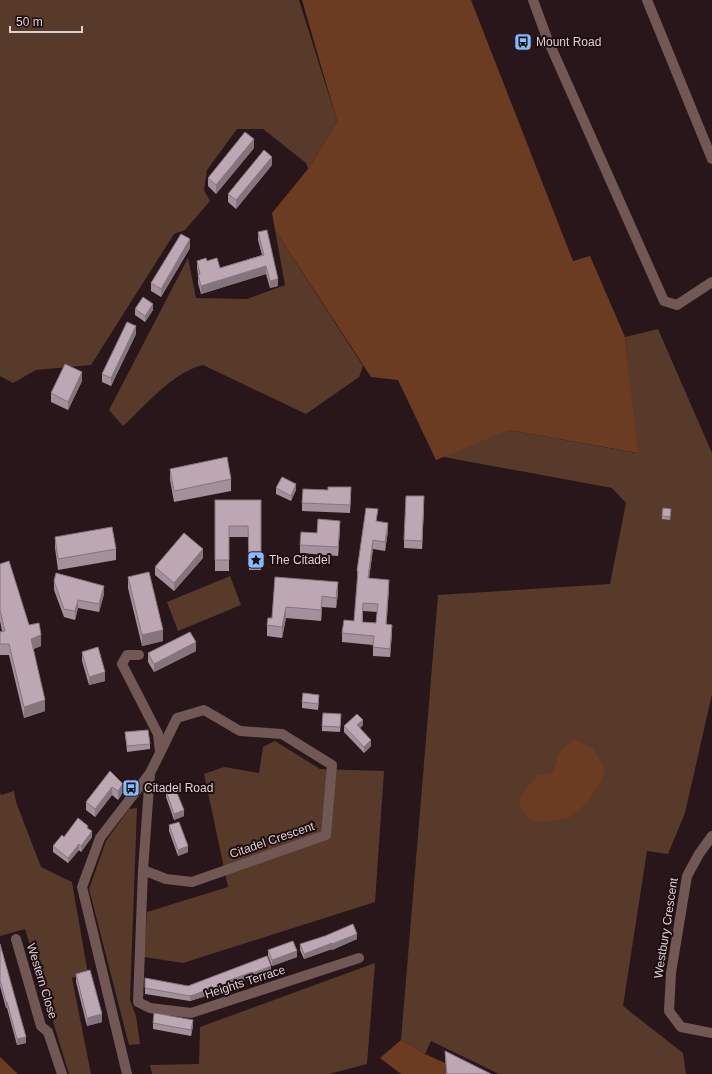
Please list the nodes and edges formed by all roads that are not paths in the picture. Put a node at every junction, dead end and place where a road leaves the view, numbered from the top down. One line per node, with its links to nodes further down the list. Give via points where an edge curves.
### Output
1 (533, 0): 4 (street, via 547,38 664,301 677,305)
2 (647, 0): 3 (street)
3 (712, 160)
4 (712, 282)
5 (139, 655): 6 (street, via 127,655 122,664 158,734)
6 (160, 753): 7 (street); 9 (street, Citadel Crescent, via 177,718 204,710 240,731 282,734 332,765 326,835 192,882 166,879)
7 (150, 773): 9 (street); 14 (street, via 100,838 82,887)
8 (712, 836): 12 (street, Westbury Crescent, via 687,876 671,973 669,1012 681,1027)
9 (143, 870): 11 (street, Heights Terrace, via 138,1002 150,1008 191,1013)
10 (16, 939): 13 (street, Western Close, via 41,1026 48,1032)
11 (359, 958)
12 (712, 1033)
13 (62, 1074)
14 (127, 1074)

